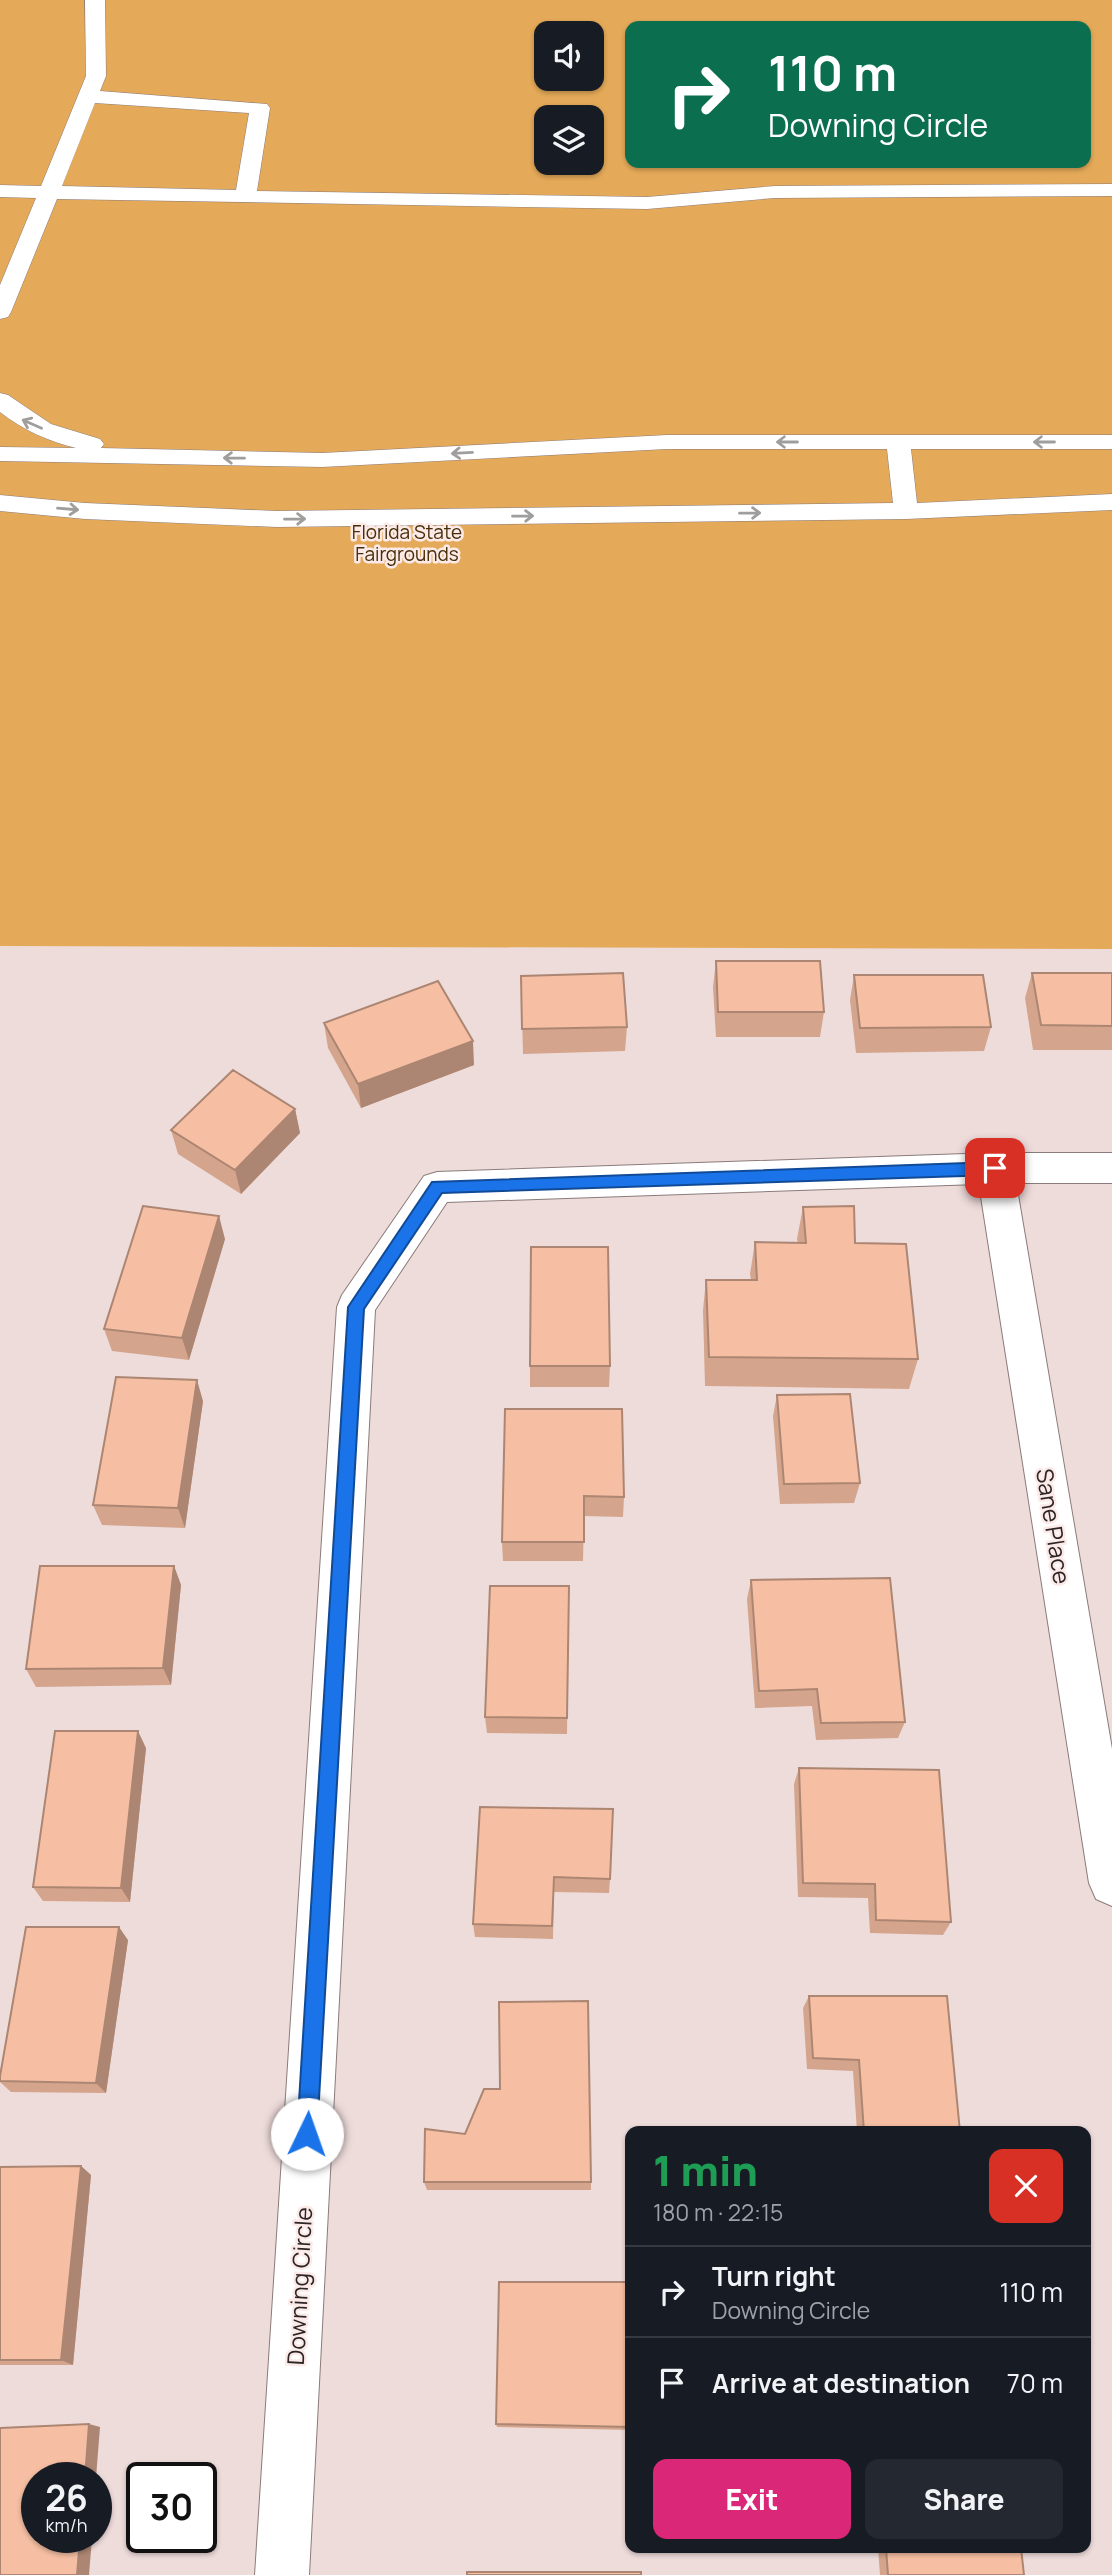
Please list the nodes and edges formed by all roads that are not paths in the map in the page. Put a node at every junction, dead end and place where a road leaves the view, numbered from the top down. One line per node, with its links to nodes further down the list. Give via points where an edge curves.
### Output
1 (95, 0): 2 (lane, via 96,76)
2 (88, 96): 5 (lane); 6 (lane, via 260,108)
3 (1112, 190): 6 (lane, via 775,192 647,203)
4 (0, 191): 5 (lane)
5 (49, 194): 6 (lane); 7 (lane)
6 (245, 197)
7 (0, 312)
8 (0, 400): 12 (lane, one-way to 8, via 68,440 21,419)
9 (898, 442): 10 (lane, one-way to 9); 12 (lane, one-way to 12, via 667,442 322,460); 15 (lane)
10 (1112, 442)
11 (0, 454): 12 (lane)
12 (169, 457)
13 (1112, 502): 15 (lane)
14 (0, 503): 15 (lane, one-way to 15, via 277,519)
15 (906, 511)
16 (995, 1168): 17 (street, Downing Circle); 18 (street, Sane Place); 19 (street, Downing Circle, via 437,1187 356,1307)
17 (1112, 1168)
18 (1112, 1883)
19 (282, 2575)

